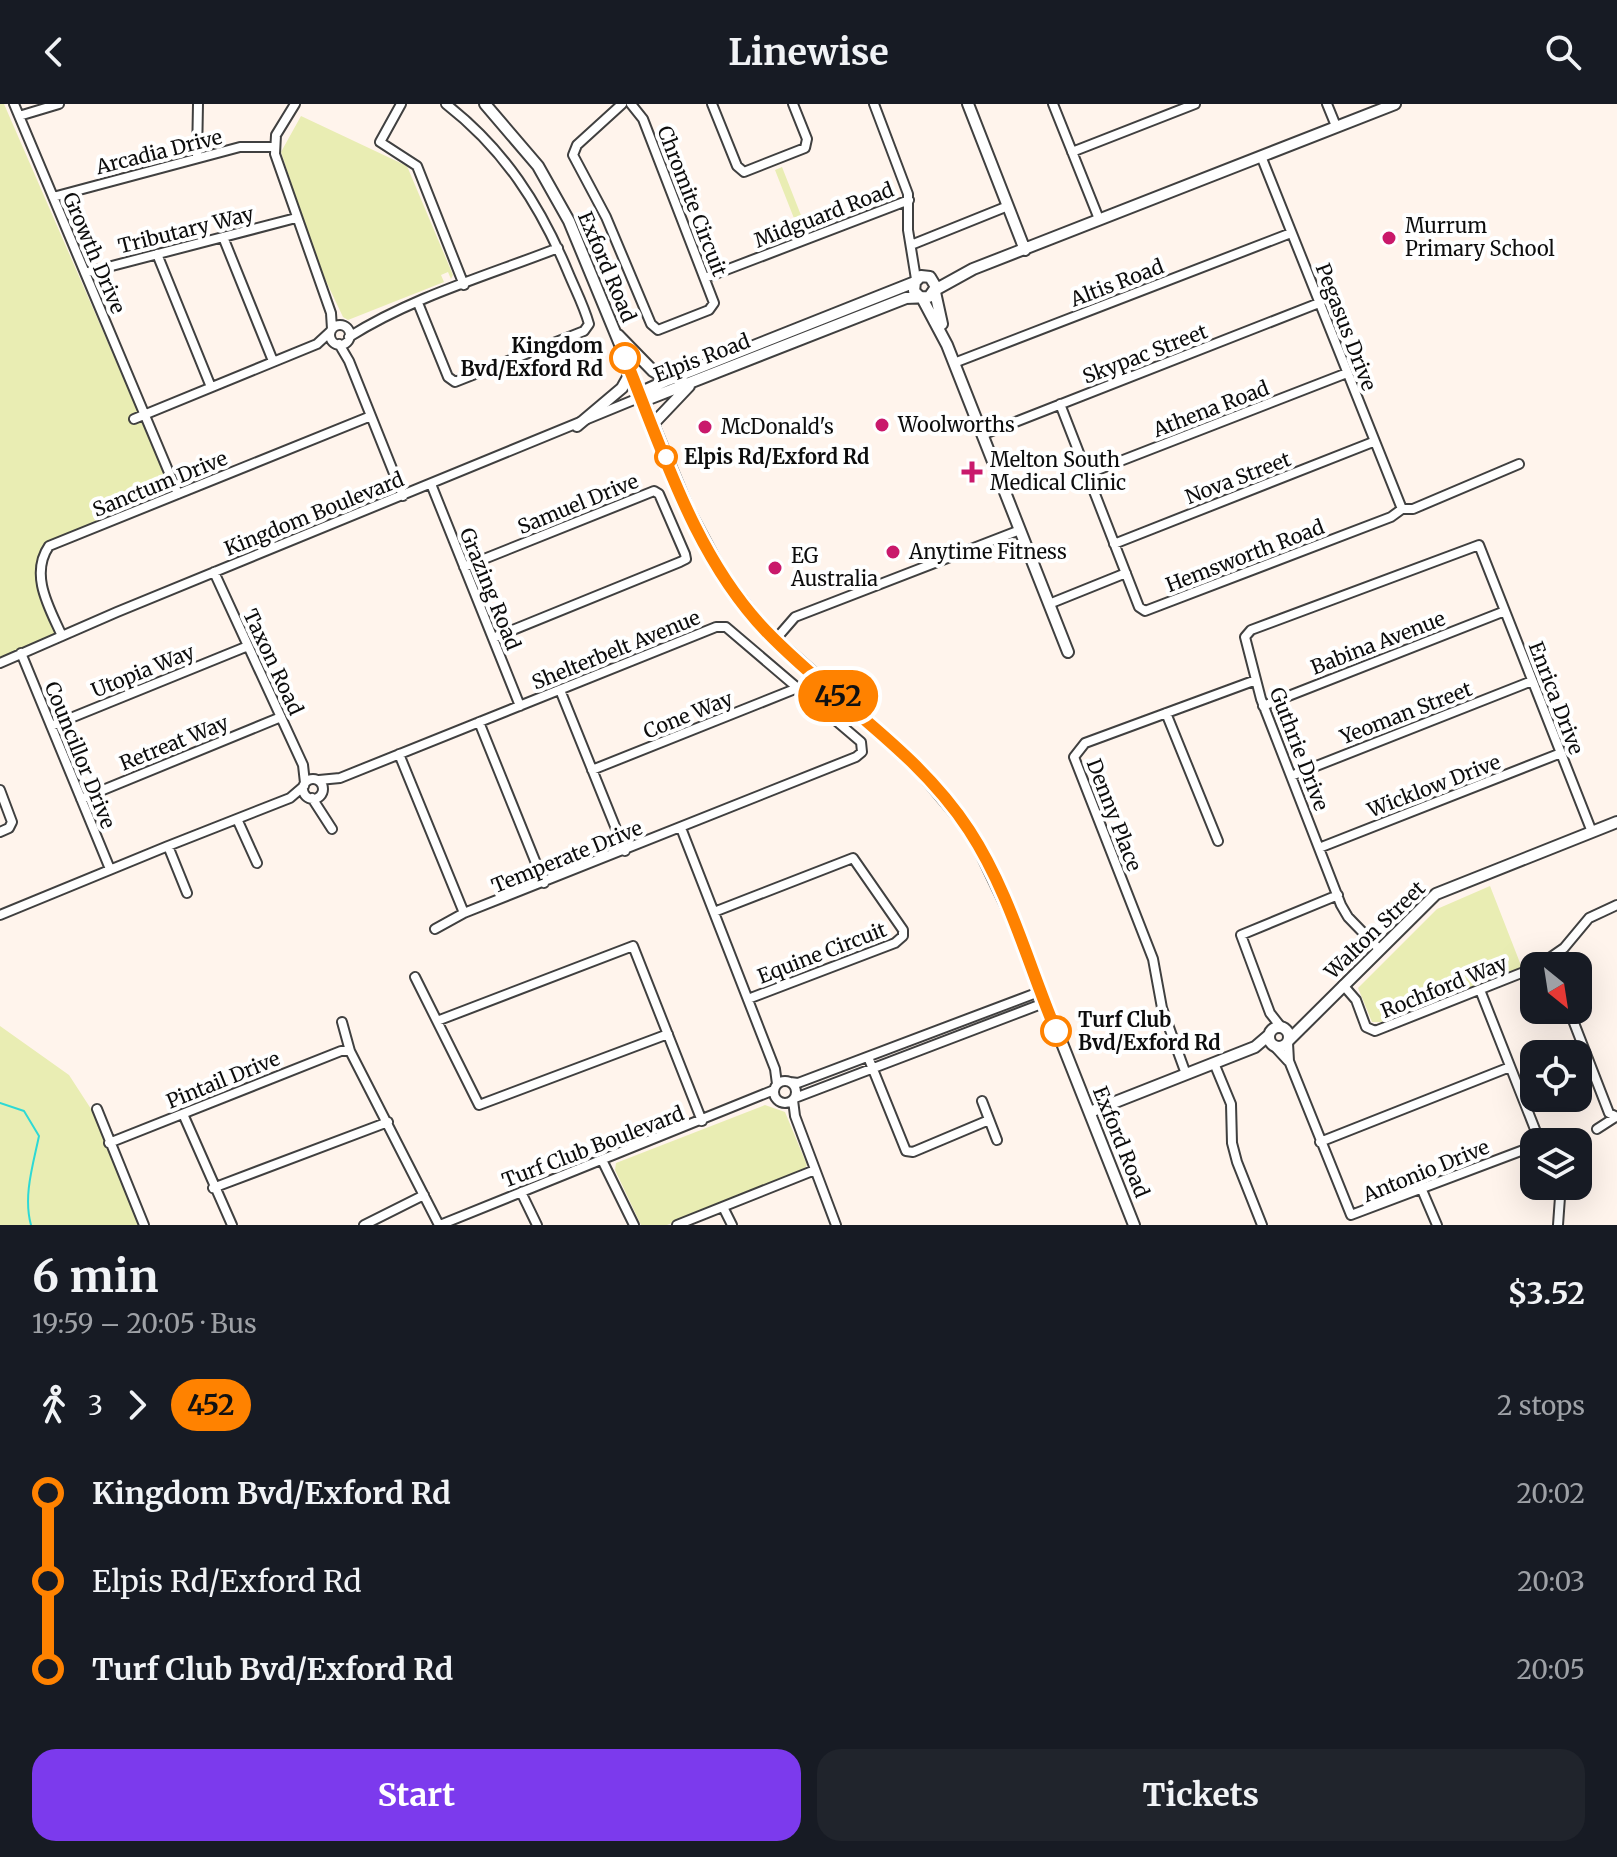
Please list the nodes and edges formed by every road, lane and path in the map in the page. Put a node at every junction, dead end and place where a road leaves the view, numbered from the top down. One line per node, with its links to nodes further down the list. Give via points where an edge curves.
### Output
1 (14, 104): 18 (street, Growth Drive)
2 (59, 104): 18 (street)
3 (198, 104): 23 (street)
4 (295, 104): 20 (street)
5 (401, 104): 39 (street, via 380,142 417,166)
6 (446, 104): 31 (street, via 510,166)
7 (622, 104): 37 (street, Chromite Circuit, via 573,152 653,327 662,329 712,309)
8 (631, 104): 37 (street, Chromite Circuit, via 643,119)
9 (712, 104): 10 (street, via 744,172 807,145)
10 (793, 104)
11 (874, 104): 25 (street)
12 (968, 104): 26 (street)
13 (1053, 104): 21 (street)
14 (1195, 104): 21 (street)
15 (1327, 104): 19 (street)
16 (1395, 104): 19 (street, Elpis Road)
17 (490, 105): 48 (street, Exford Road, via 553,191)
18 (19, 116): 24 (street, Growth Drive)
19 (1336, 126): 22 (street, Elpis Road)
20 (274, 147): 23 (street, Arcadia Drive, via 249,145); 27 (street)
21 (1072, 152): 28 (street)
22 (1261, 156): 28 (street, Elpis Road); 29 (street, Pegasus Drive)
23 (197, 158): 24 (street, Arcadia Drive)
24 (53, 197): 35 (street, Growth Drive)
25 (909, 200): 32 (street); 37 (street, Midguard Road)
26 (1008, 206): 32 (street); 33 (street)
27 (296, 218): 30 (street, Tributary Way); 44 (street)
28 (1099, 219): 33 (street, Elpis Road)
29 (1291, 233): 43 (street, Pegasus Drive); 55 (street, Altis Road)
30 (223, 237): 34 (street, Tributary Way); 53 (street)
31 (558, 248): 39 (street); 42 (street, via 587,329 459,381 448,377)
32 (912, 249): 38 (street)
33 (1025, 250): 36 (street, Elpis Road)
34 (157, 254): 35 (street, Tributary Way); 60 (street)
35 (85, 273): 63 (street, Growth Drive)
36 (959, 275): 38 (street, Elpis Road); 40 (street, Elpis Road)
37 (705, 278)
38 (922, 278): 40 (street); 41 (street, via 914,291); 58 (street, Elpis Road)
39 (464, 285): 42 (street)
40 (935, 291): 41 (street, Elpis Road); 52 (street)
41 (921, 297): 52 (street); 59 (street, Elpis Road, via 906,298)
42 (418, 303): 46 (street)
43 (1319, 303): 57 (street, Pegasus Drive); 62 (street, Skypac Street)
44 (331, 313): 45 (street); 47 (street)
45 (344, 326): 46 (street); 47 (street); 49 (street)
46 (365, 326): 49 (street)
47 (331, 331): 50 (street); 51 (street)
48 (614, 331): 56 (street, Exford Road); 58 (street)
49 (349, 339): 51 (street); 54 (street)
50 (317, 344): 51 (street); 53 (street)
51 (337, 344): 54 (street)
52 (947, 345): 55 (street)
53 (273, 361): 60 (street)
54 (349, 361): 64 (street)
55 (954, 363): 68 (street)
56 (631, 372): 61 (street, Exford Road); 67 (street, via 622,388)
57 (1347, 373): 69 (street, Pegasus Drive); 71 (street, Athena Road)
58 (668, 380): 61 (street, Elpis Road)
59 (697, 380): 61 (street, Elpis Road); 66 (street)
60 (211, 387): 63 (street)
61 (641, 397): 66 (street, Exford Road); 67 (street, Kingdom Boulevard)
62 (1060, 404): 68 (street, Skypac Street); 71 (street, Hemsworth Road)
63 (145, 414): 65 (street); 73 (street, Growth Drive)
64 (371, 416): 73 (street, Sanctum Drive); 74 (street)
65 (134, 419)
66 (652, 425): 86 (street, Exford Road, via 702,539 743,605)
67 (577, 426): 72 (street, Kingdom Boulevard)
68 (982, 435): 76 (street)
69 (1373, 442): 75 (street, Pegasus Drive); 77 (street, Nova Street)
70 (1519, 464): 75 (street, Hemsworth Road)
71 (1087, 474): 77 (street, Hemsworth Road)
72 (431, 484): 74 (street, Kingdom Boulevard); 78 (street, Grazing Road)
73 (178, 494): 84 (street, Sanctum Drive, via 46,550 42,591)
74 (403, 496): 79 (street, Kingdom Boulevard)
75 (1402, 509): 80 (street, Hemsworth Road, via 1149,611 1139,607)
76 (1020, 530): 82 (street); 86 (street, via 795,617)
77 (1114, 544): 80 (street, Hemsworth Road)
78 (464, 567): 85 (street, Grazing Road); 85 (street, Samuel Drive, via 650,492 659,494 686,559)
79 (214, 572): 84 (street, Kingdom Boulevard); 87 (street, Taxon Road)
80 (1126, 573): 82 (street)
81 (1491, 576): 83 (street, Enrica Drive); 91 (street, Guthrie Drive, via 1479,545 1251,630 1245,637)
82 (1049, 604): 88 (street)
83 (1505, 611): 92 (street, Enrica Drive); 96 (street, Babina Avenue)
84 (62, 636): 89 (street, Kingdom Boulevard)
85 (493, 638): 95 (street, Grazing Road)
86 (775, 640): 141 (street, Exford Road, via 907,756 957,812 999,887)
87 (248, 646): 98 (street, Taxon Road); 100 (street, Utopia Way)
88 (1068, 652)
89 (21, 653): 90 (street, Kingdom Boulevard); 100 (street, Councillor Drive)
90 (0, 663)
91 (1256, 680): 96 (street, Guthrie Drive); 97 (street, Denny Place)
92 (1532, 681): 101 (street, Enrica Drive); 105 (street, Yeoman Street)
93 (795, 689): 94 (street, Shelterbelt Avenue, via 726,627 716,627); 104 (street, Cone Way); 117 (street, Shelterbelt Avenue, via 861,742 862,752)
94 (560, 690): 95 (street, Shelterbelt Avenue); 104 (street)
95 (520, 706): 99 (street, Shelterbelt Avenue)
96 (1263, 706): 105 (street, Guthrie Drive)
97 (1166, 713): 121 (street); 161 (street, Denny Place, via 1085,743 1074,762 1153,959 1162,1008)
98 (281, 717): 103 (street, Taxon Road); 113 (street, Retreat Way)
99 (479, 722): 102 (street, Shelterbelt Avenue); 127 (street)
100 (51, 726): 113 (street, Councillor Drive)
101 (1561, 753): 120 (street, Enrica Drive); 123 (street, Wicklow Drive)
102 (399, 754): 106 (street, Shelterbelt Avenue); 132 (street)
103 (303, 765): 107 (street); 108 (street)
104 (592, 770): 124 (street)
105 (1291, 776): 123 (street, Guthrie Drive)
106 (340, 778): 107 (street, Shelterbelt Avenue); 110 (street, Shelterbelt Avenue)
107 (317, 780): 108 (street, Shelterbelt Avenue); 110 (street)
108 (304, 785): 111 (street); 112 (street)
109 (0, 790): 119 (street, via 12,822)
110 (322, 792): 112 (street, Shelterbelt Avenue); 114 (street)
111 (290, 798): 112 (street); 115 (street)
112 (311, 798): 114 (street)
113 (81, 799): 126 (street, Councillor Drive)
114 (325, 813): 118 (street)
115 (237, 819): 122 (street); 125 (street)
116 (1617, 822): 120 (street, Walton Street)
117 (681, 828): 124 (street, Temperate Drive); 131 (street)
118 (332, 829)
119 (0, 832)
120 (1592, 832): 135 (street, Walton Street, via 1436,894)
121 (1218, 841)
122 (168, 846): 126 (street); 128 (street)
123 (1319, 848): 129 (street, Guthrie Drive)
124 (625, 851): 127 (street, Temperate Drive)
125 (257, 863)
126 (110, 869): 133 (street)
127 (544, 883): 132 (street, Temperate Drive)
128 (187, 893)
129 (1338, 895): 135 (street, Guthrie Drive, via 1348,917); 144 (street, via 1241,935)
130 (1617, 905): 136 (street, Rochford Way, via 1589,918)
131 (714, 912): 142 (street); 142 (street, Equine Circuit, via 853,858 903,930 895,943)
132 (464, 913): 134 (street, Temperate Drive)
133 (0, 915)
134 (435, 929)
135 (1379, 949): 139 (street, Walton Street)
136 (1560, 952)
137 (1520, 974): 140 (street, Rochford Way)
138 (415, 977): 145 (street)
139 (1343, 985): 140 (street, Rochford Way, via 1356,1000 1366,1027 1375,1031); 148 (street, Walton Street)
140 (1480, 990): 159 (street)
141 (1039, 992): 143 (street, Exford Road); 156 (street, Turf Club Boulevard)
142 (748, 999): 162 (street)
143 (1044, 1003): 160 (street); 166 (street, Exford Road)
144 (1270, 1013): 149 (street); 150 (street)
145 (437, 1021): 151 (street, via 479,1105); 151 (street, via 633,946)
146 (342, 1022): 155 (street)
147 (1574, 1024): 169 (street, via 1609,1113)
148 (1301, 1025): 149 (street); 152 (street, Walton Street)
149 (1283, 1028): 150 (street); 152 (street)
150 (1269, 1033): 153 (street); 154 (street)
151 (668, 1034): 171 (street)
152 (1288, 1042): 154 (street); 157 (street, Antonio Drive)
153 (1255, 1047): 154 (street); 158 (street)
154 (1275, 1047): 157 (street, Antonio Drive)
155 (350, 1051): 167 (street, Pintail Drive); 172 (street)
156 (868, 1057): 160 (street); 162 (street, Turf Club Boulevard)
157 (1289, 1061): 176 (street, Antonio Drive)
158 (1214, 1063): 161 (street); 197 (street, via 1231,1104 1237,1162)
159 (1510, 1067): 173 (street); 176 (street)
160 (873, 1070): 163 (street); 170 (street, via 906,1151)
161 (1186, 1074): 166 (street)
162 (781, 1090): 163 (street); 163 (street, via 797,1090); 168 (street); 171 (street, Turf Club Boulevard)
163 (794, 1099): 168 (street)
164 (982, 1101): 170 (street)
165 (97, 1109): 177 (street)
166 (1090, 1112): 196 (street, Exford Road)
167 (183, 1114): 177 (street, Pintail Drive); 181 (street)
168 (795, 1116): 180 (street)
169 (1616, 1118): 174 (street)
170 (989, 1120): 175 (street)
171 (702, 1121): 179 (street, Turf Club Boulevard)
172 (388, 1122): 181 (street); 184 (street)
173 (1534, 1128)
174 (1597, 1129)
175 (997, 1140)
176 (1320, 1142): 182 (street, Antonio Drive, via 1351,1215)
177 (109, 1143): 187 (street)
178 (1520, 1152): 182 (street, Antonio Drive)
179 (603, 1162): 183 (street, Turf Club Boulevard); 192 (street)
180 (815, 1170): 186 (street); 195 (street)
181 (213, 1188): 188 (street)
182 (1422, 1190): 198 (street)
183 (521, 1192): 190 (street, Turf Club Boulevard); 191 (street)
184 (424, 1195): 189 (street); 190 (street)
185 (1559, 1200): 199 (street)
186 (723, 1207): 193 (street); 194 (street)
187 (144, 1225)
188 (232, 1225)
189 (364, 1225)
190 (439, 1225)
191 (537, 1225)
192 (634, 1225)
193 (677, 1225)
194 (732, 1225)
195 (836, 1225)
196 (1134, 1225)
197 (1262, 1225)
198 (1437, 1225)
199 (1558, 1225)

